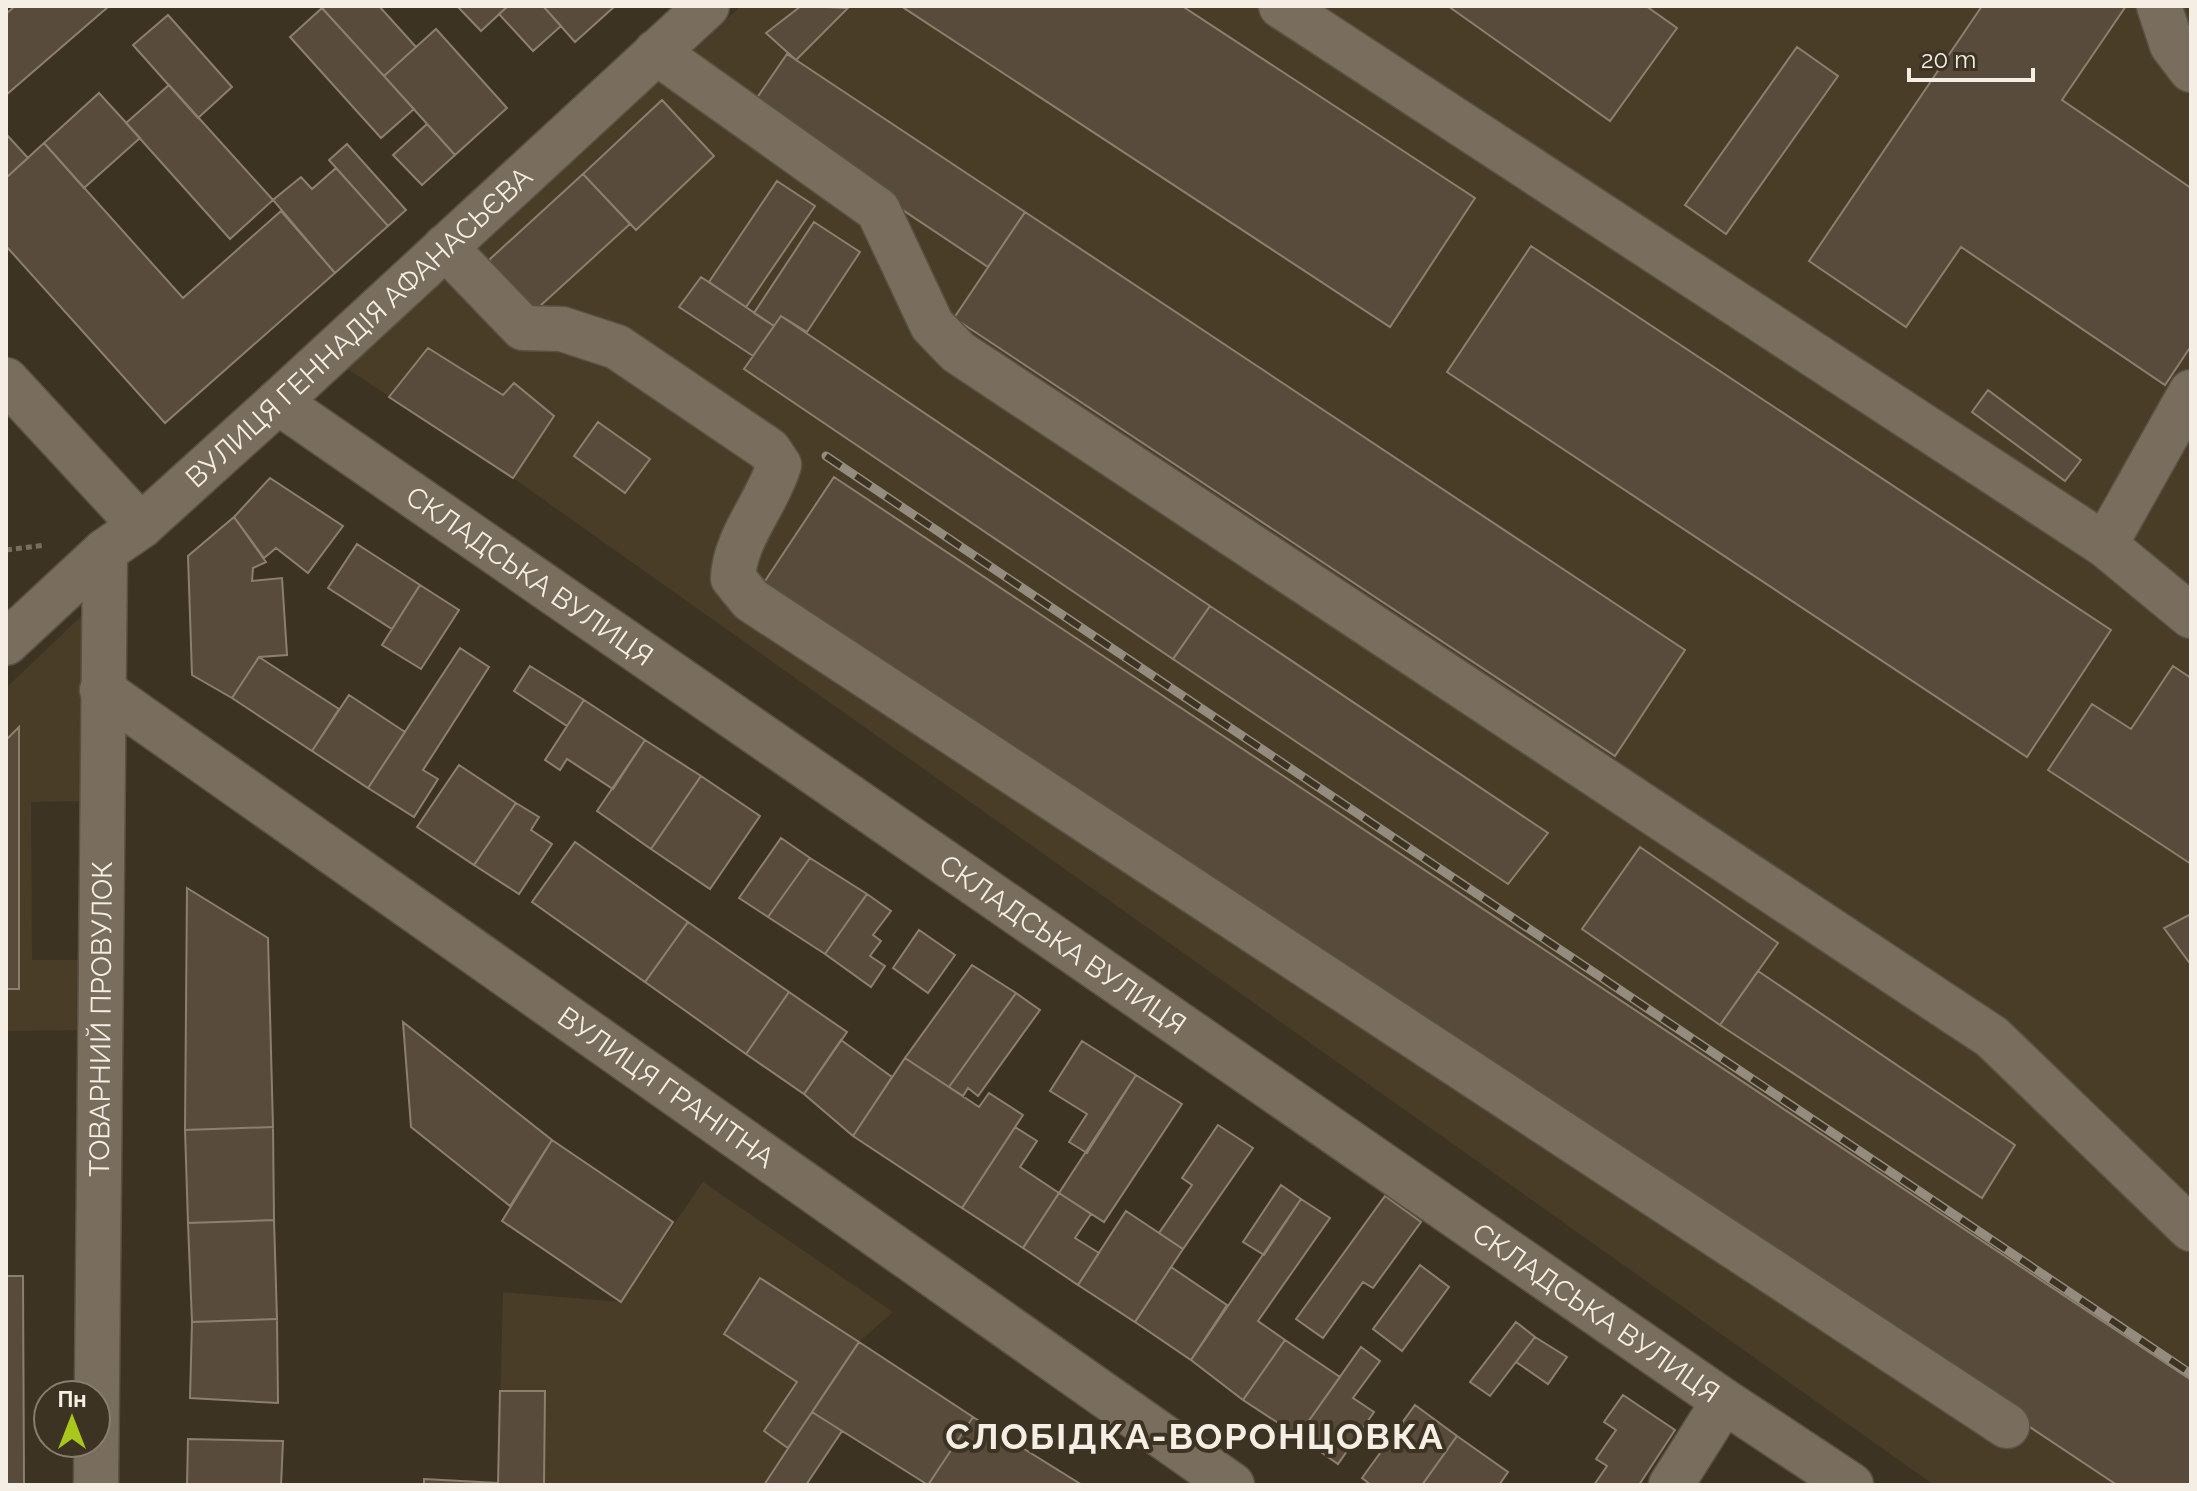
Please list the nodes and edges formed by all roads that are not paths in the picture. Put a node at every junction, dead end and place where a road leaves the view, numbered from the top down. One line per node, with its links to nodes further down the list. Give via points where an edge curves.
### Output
1 (707, 6): 4 (street, ВУЛИЦЯ ГЕННАДІЯ АФАНАСЬЄВА)
2 (1281, 6): 11 (street)
3 (2159, 6): 5 (street, via 2172,45)
4 (656, 52): 6 (street, ВУЛИЦЯ ГЕННАДІЯ АФАНАСЬЄВА); 16 (street, via 878,210 932,325 958,352 1992,1037)
5 (2191, 70)
6 (445, 247): 9 (street, ВУЛИЦЯ ГЕННАДІЯ АФАНАСЬЄВА); 18 (street, via 523,328 562,329 617,347 769,450 779,465 774,481 734,557 733,578 751,600)
7 (6, 380): 10 (street)
8 (2191, 392): 11 (street)
9 (278, 402): 10 (street, ВУЛИЦЯ ГЕННАДІЯ АФАНАСЬЄВА); 17 (street, СКЛАДСЬКА ВУЛИЦЯ)
10 (141, 526): 12 (street, ВУЛИЦЯ ГЕННАДІЯ АФАНАСЬЄВА)
11 (2105, 545): 13 (street)
12 (105, 551): 14 (street, ВУЛИЦЯ ГЕННАДІЯ АФАНАСЬЄВА); 15 (street, ТОВАРНИЙ ПРОВУЛОК)
13 (2191, 616)
14 (6, 643)
15 (102, 690): 19 (street, ТОВАРНИЙ ПРОВУЛОК); 20 (street, ВУЛИЦЯ ГРАНІТНА)
16 (2191, 1229)
17 (1724, 1401): 21 (street); 22 (street, СКЛАДСЬКА ВУЛИЦЯ)
18 (2007, 1426)
19 (96, 1485)
20 (1232, 1485)
21 (1671, 1485)
22 (1851, 1485)

